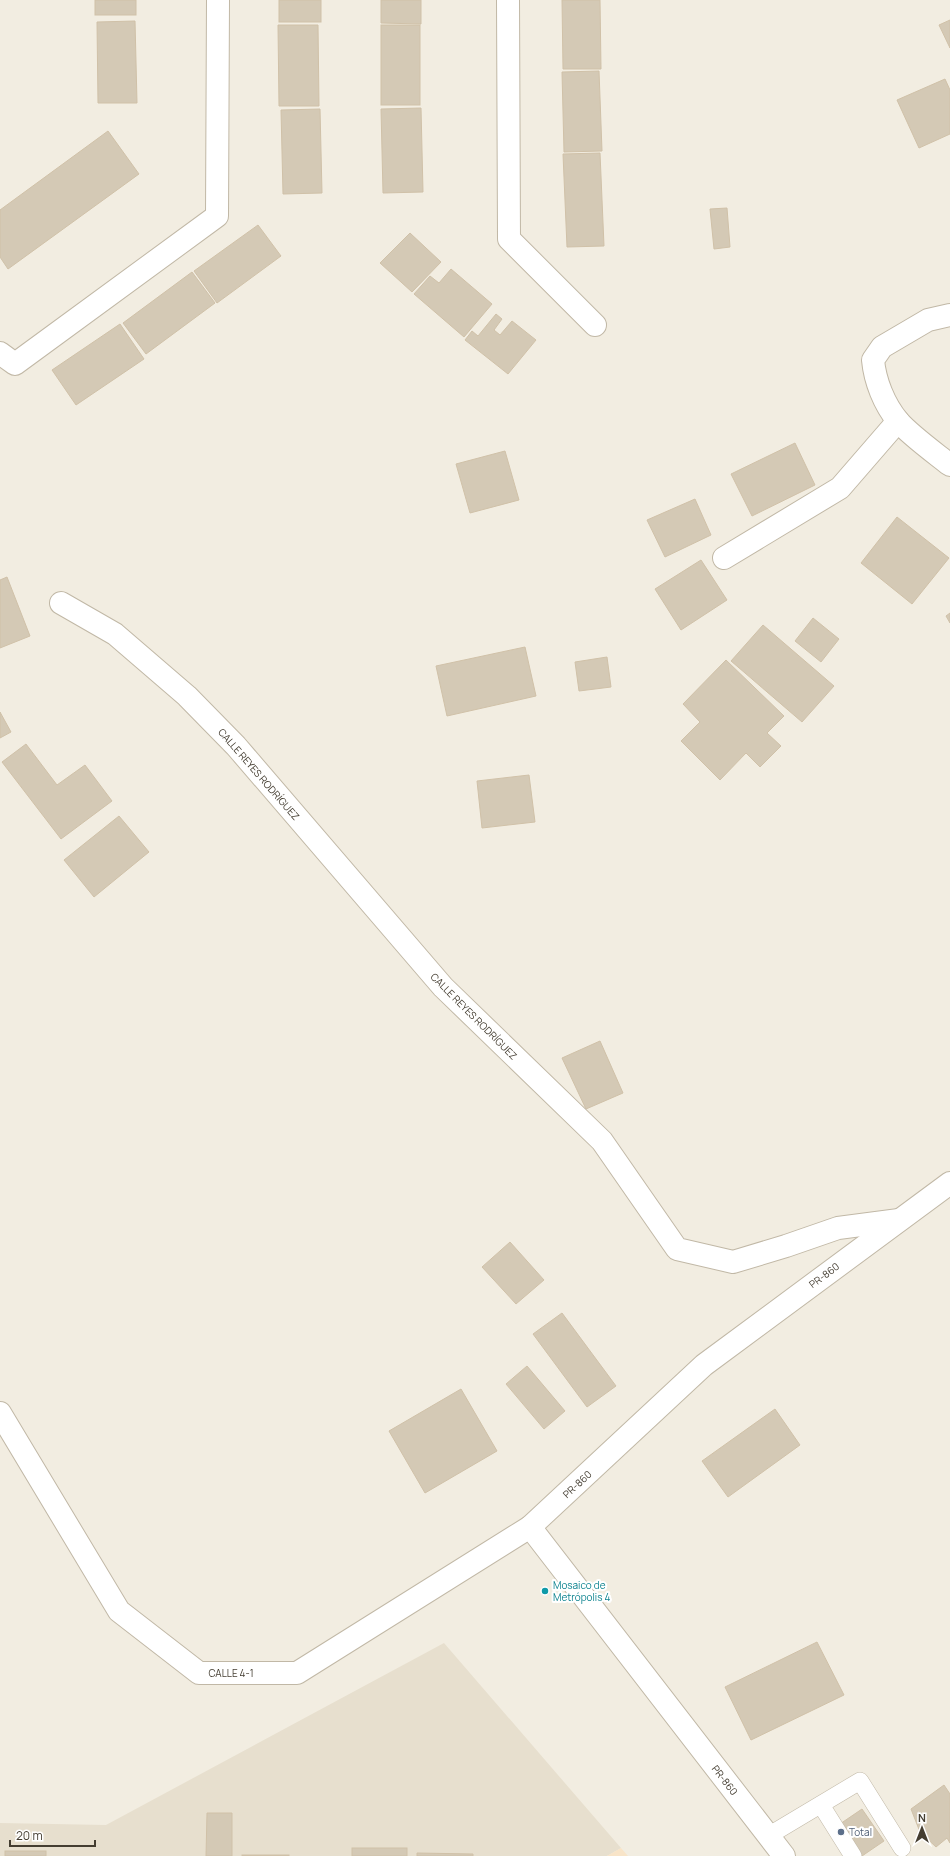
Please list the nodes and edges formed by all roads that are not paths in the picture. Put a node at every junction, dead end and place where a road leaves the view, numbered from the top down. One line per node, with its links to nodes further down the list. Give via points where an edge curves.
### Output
1 (218, 0): 5 (street, via 217,216 15,364)
2 (508, 0): 4 (street, via 509,239)
3 (950, 315): 6 (street, via 928,320 882,347 873,360 874,375 879,388)
4 (595, 325)
5 (0, 352)
6 (898, 421): 7 (street); 8 (street, via 840,488)
7 (950, 466)
8 (724, 558)
9 (61, 603): 11 (street, CALLE REYES RODRÍGUEZ, via 116,634 187,696 236,746 443,988 602,1141 677,1249 733,1262 838,1228)
10 (950, 1183): 11 (street, PR-860 / PR-860)
11 (899, 1220): 13 (street, PR-860 / PR-860, via 704,1365)
12 (0, 1413): 13 (street, CALLE 4-1, via 119,1611 199,1673 297,1673)
13 (530, 1527): 15 (street, PR-860 / PR-860)
14 (821, 1805): 15 (lane); 16 (lane, via 860,1781); 18 (lane)
15 (768, 1836): 17 (street, PR-860 / PR-860)
16 (899, 1853)
17 (784, 1856)
18 (853, 1856)

